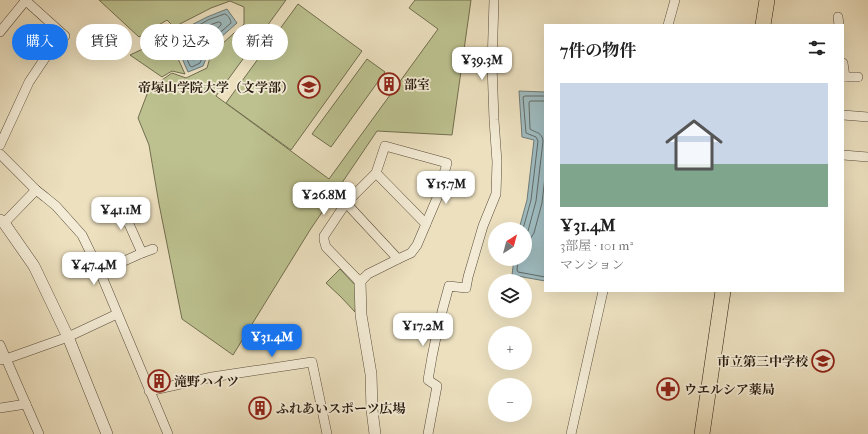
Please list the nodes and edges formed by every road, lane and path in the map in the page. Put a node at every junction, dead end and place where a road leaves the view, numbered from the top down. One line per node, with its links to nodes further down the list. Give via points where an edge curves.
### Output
1 (25, 0): 7 (street); 12 (street, via 65,36 45,58 29,82)
2 (494, 0): 41 (street, via 492,65 496,194 483,226 466,288 449,286 428,380 437,386)
3 (675, 0): 5 (street)
4 (767, 0): 6 (highway)
5 (668, 24)
6 (763, 24)
7 (0, 32)
8 (844, 77): 9 (street)
9 (858, 77)
10 (844, 115): 11 (street)
11 (868, 117)
12 (0, 145)
13 (0, 154): 17 (street)
14 (844, 155): 15 (street)
15 (868, 157)
16 (376, 173): 18 (street); 21 (street); 21 (street, via 385,146 447,163)
17 (36, 190): 20 (street); 25 (street, via 56,206 82,235)
18 (346, 203): 24 (street); 26 (street, via 324,236 324,240 326,247)
19 (108, 204): 23 (street, via 129,224)
20 (2, 222): 30 (street, via 34,266)
21 (426, 224): 24 (street, via 411,253)
22 (154, 249): 23 (street)
23 (142, 253): 25 (street)
24 (398, 258): 26 (street, via 368,274)
25 (100, 272): 29 (street)
26 (360, 282): 40 (street, via 361,315 371,374)
27 (603, 292): 42 (street)
28 (723, 292): 43 (highway)
29 (117, 314): 30 (street); 33 (street)
30 (68, 337): 32 (street); 37 (street)
31 (0, 345): 32 (street)
32 (3, 360): 34 (street)
33 (149, 391): 38 (street); 39 (street, via 212,377 312,362)
34 (26, 404): 35 (street); 36 (street)
35 (0, 408)
36 (39, 434)
37 (107, 434)
38 (168, 434)
39 (327, 434)
40 (374, 434)
41 (428, 434)
42 (571, 434)
43 (702, 434)

